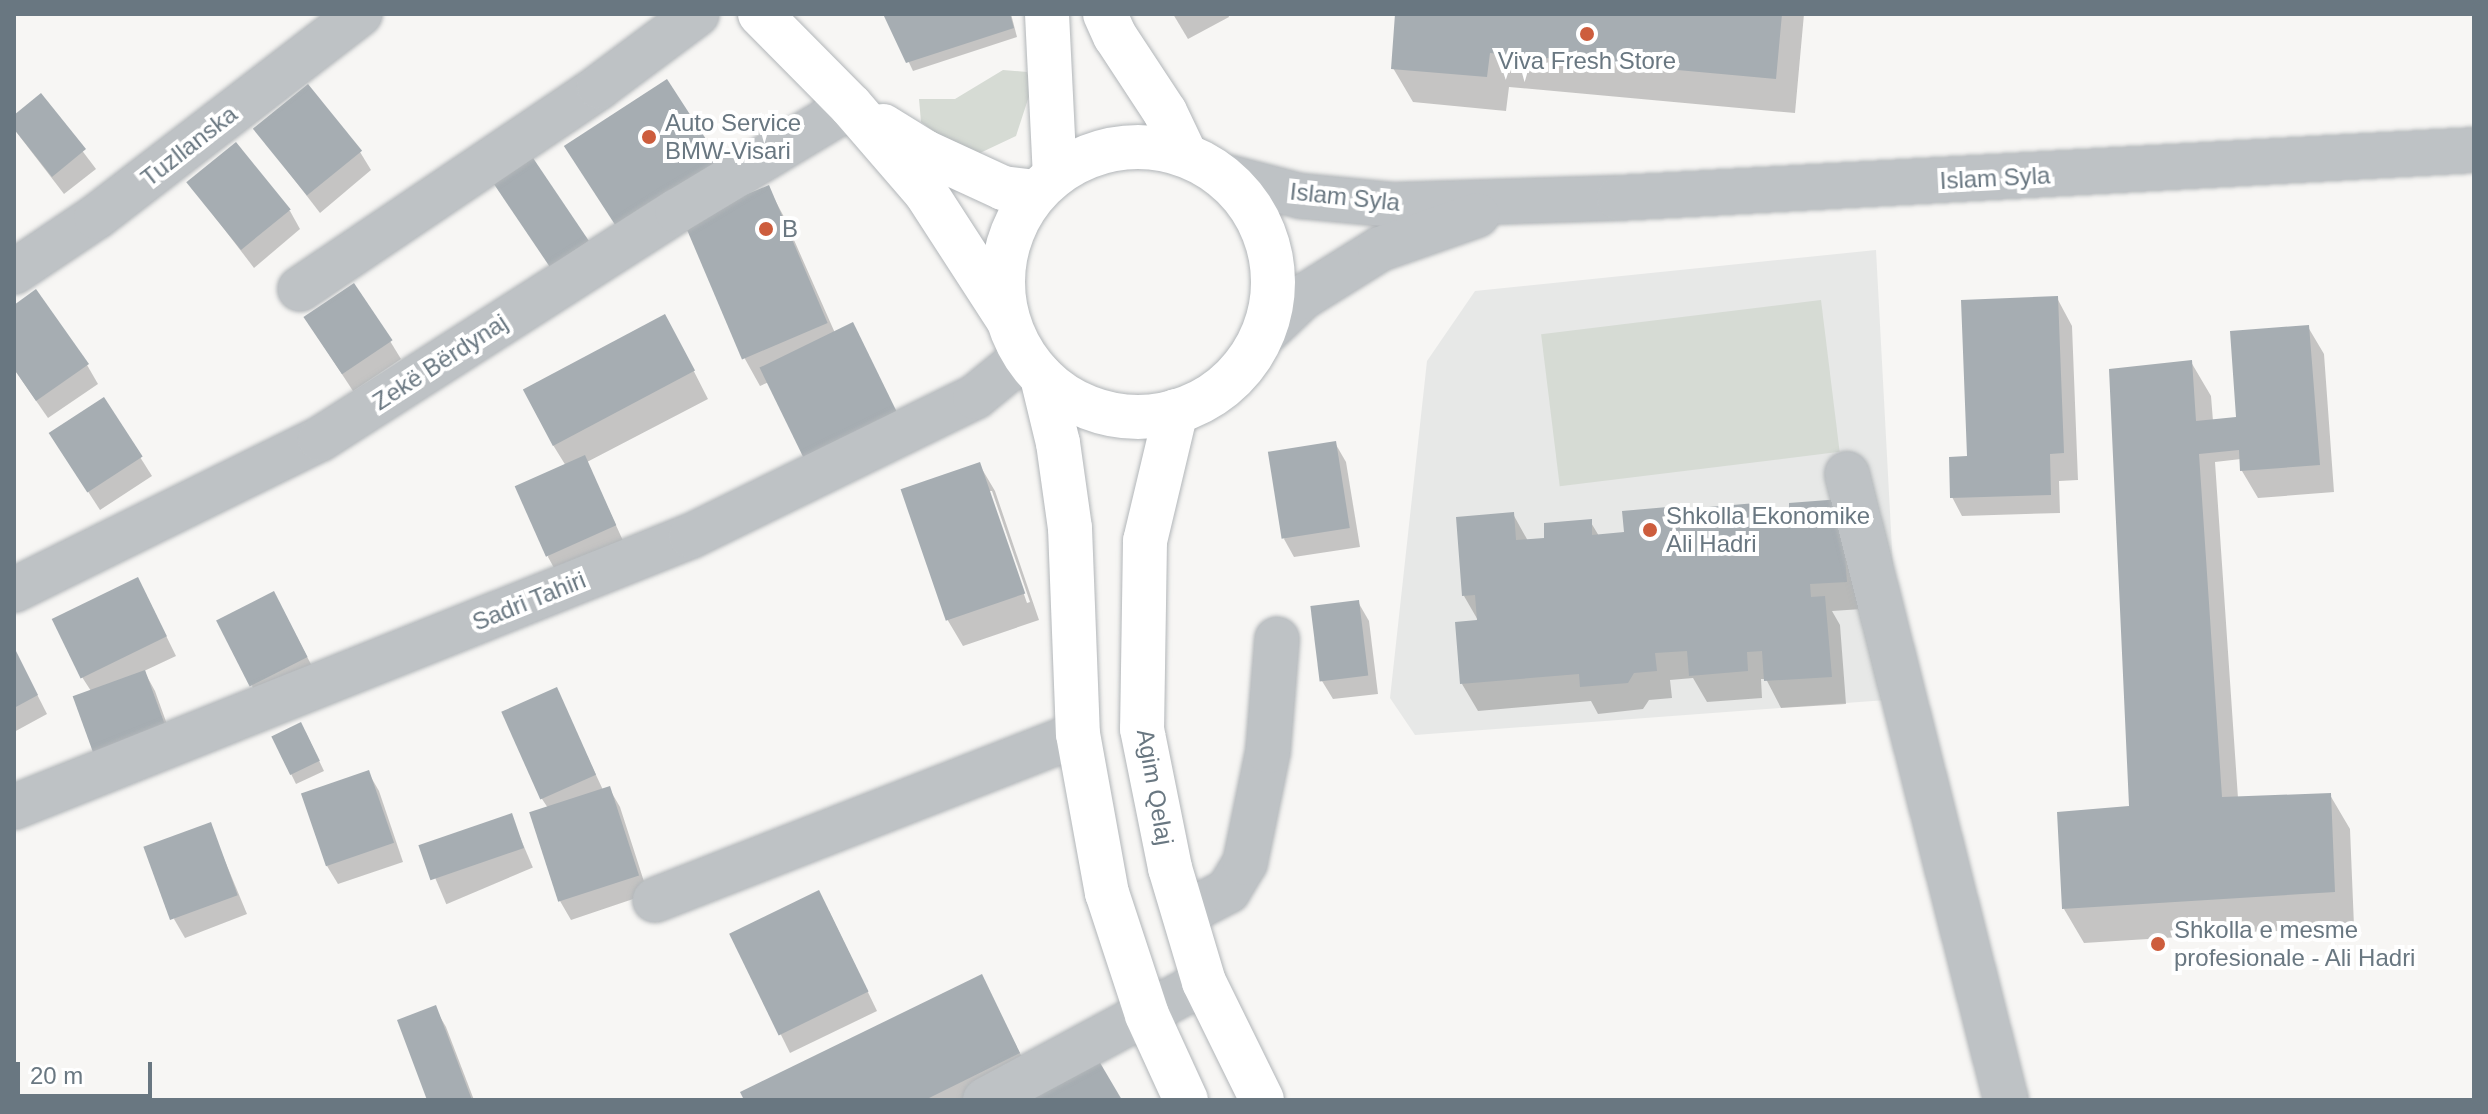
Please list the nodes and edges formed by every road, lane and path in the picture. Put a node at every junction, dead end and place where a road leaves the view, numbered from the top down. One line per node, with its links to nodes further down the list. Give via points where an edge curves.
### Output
1 (360, 14): 12 (street, Tuzllanska, via 96,217)
2 (697, 14): 13 (street, via 599,87)
3 (760, 14): 6 (main road)
4 (1047, 14): 10 (main road)
5 (1105, 14): 8 (main road)
6 (851, 106): 10 (main road, via 925,152 1003,188); 15 (main road, via 926,193); 18 (street, Zekë Bërdynaj, via 320,439)
7 (2474, 150): 11 (street, Islam Syla)
8 (1185, 154): 9 (main road); 10 (main road, via 1140,146 1095,153)
9 (1224, 176): 11 (street, Islam Syla, via 1301,196 1393,205); 14 (main road, via 1253,209 1270,249 1273,293)
10 (1044, 184): 15 (main road, via 1009,241 1003,280)
11 (1517, 201): 14 (street, Islam Syla, via 1380,249 1303,297)
12 (14, 272)
13 (300, 289)
14 (1262, 336): 16 (main road, via 1241,369 1212,395)
15 (1025, 351): 16 (main road, via 1086,407 1146,417); 20 (main road, via 1058,443 1070,528); 21 (street, Sadri Tahiri, via 975,397 691,536)
16 (1176, 411): 23 (main road, Agim Qelaj, via 1145,541 1142,729)
17 (1847, 474): 29 (street)
18 (14, 590)
19 (1277, 639): 23 (street, via 1268,751 1245,863 1228,891)
20 (1078, 734): 22 (street); 25 (main road, via 1107,893)
21 (14, 807)
22 (655, 900)
23 (1184, 914): 24 (main road, Agim Qelaj)
24 (1204, 982): 25 (street); 28 (main road, Agim Qelaj)
25 (1147, 1015): 26 (street); 27 (main road)
26 (985, 1100)
27 (1186, 1100)
28 (1262, 1100)
29 (2006, 1100)

